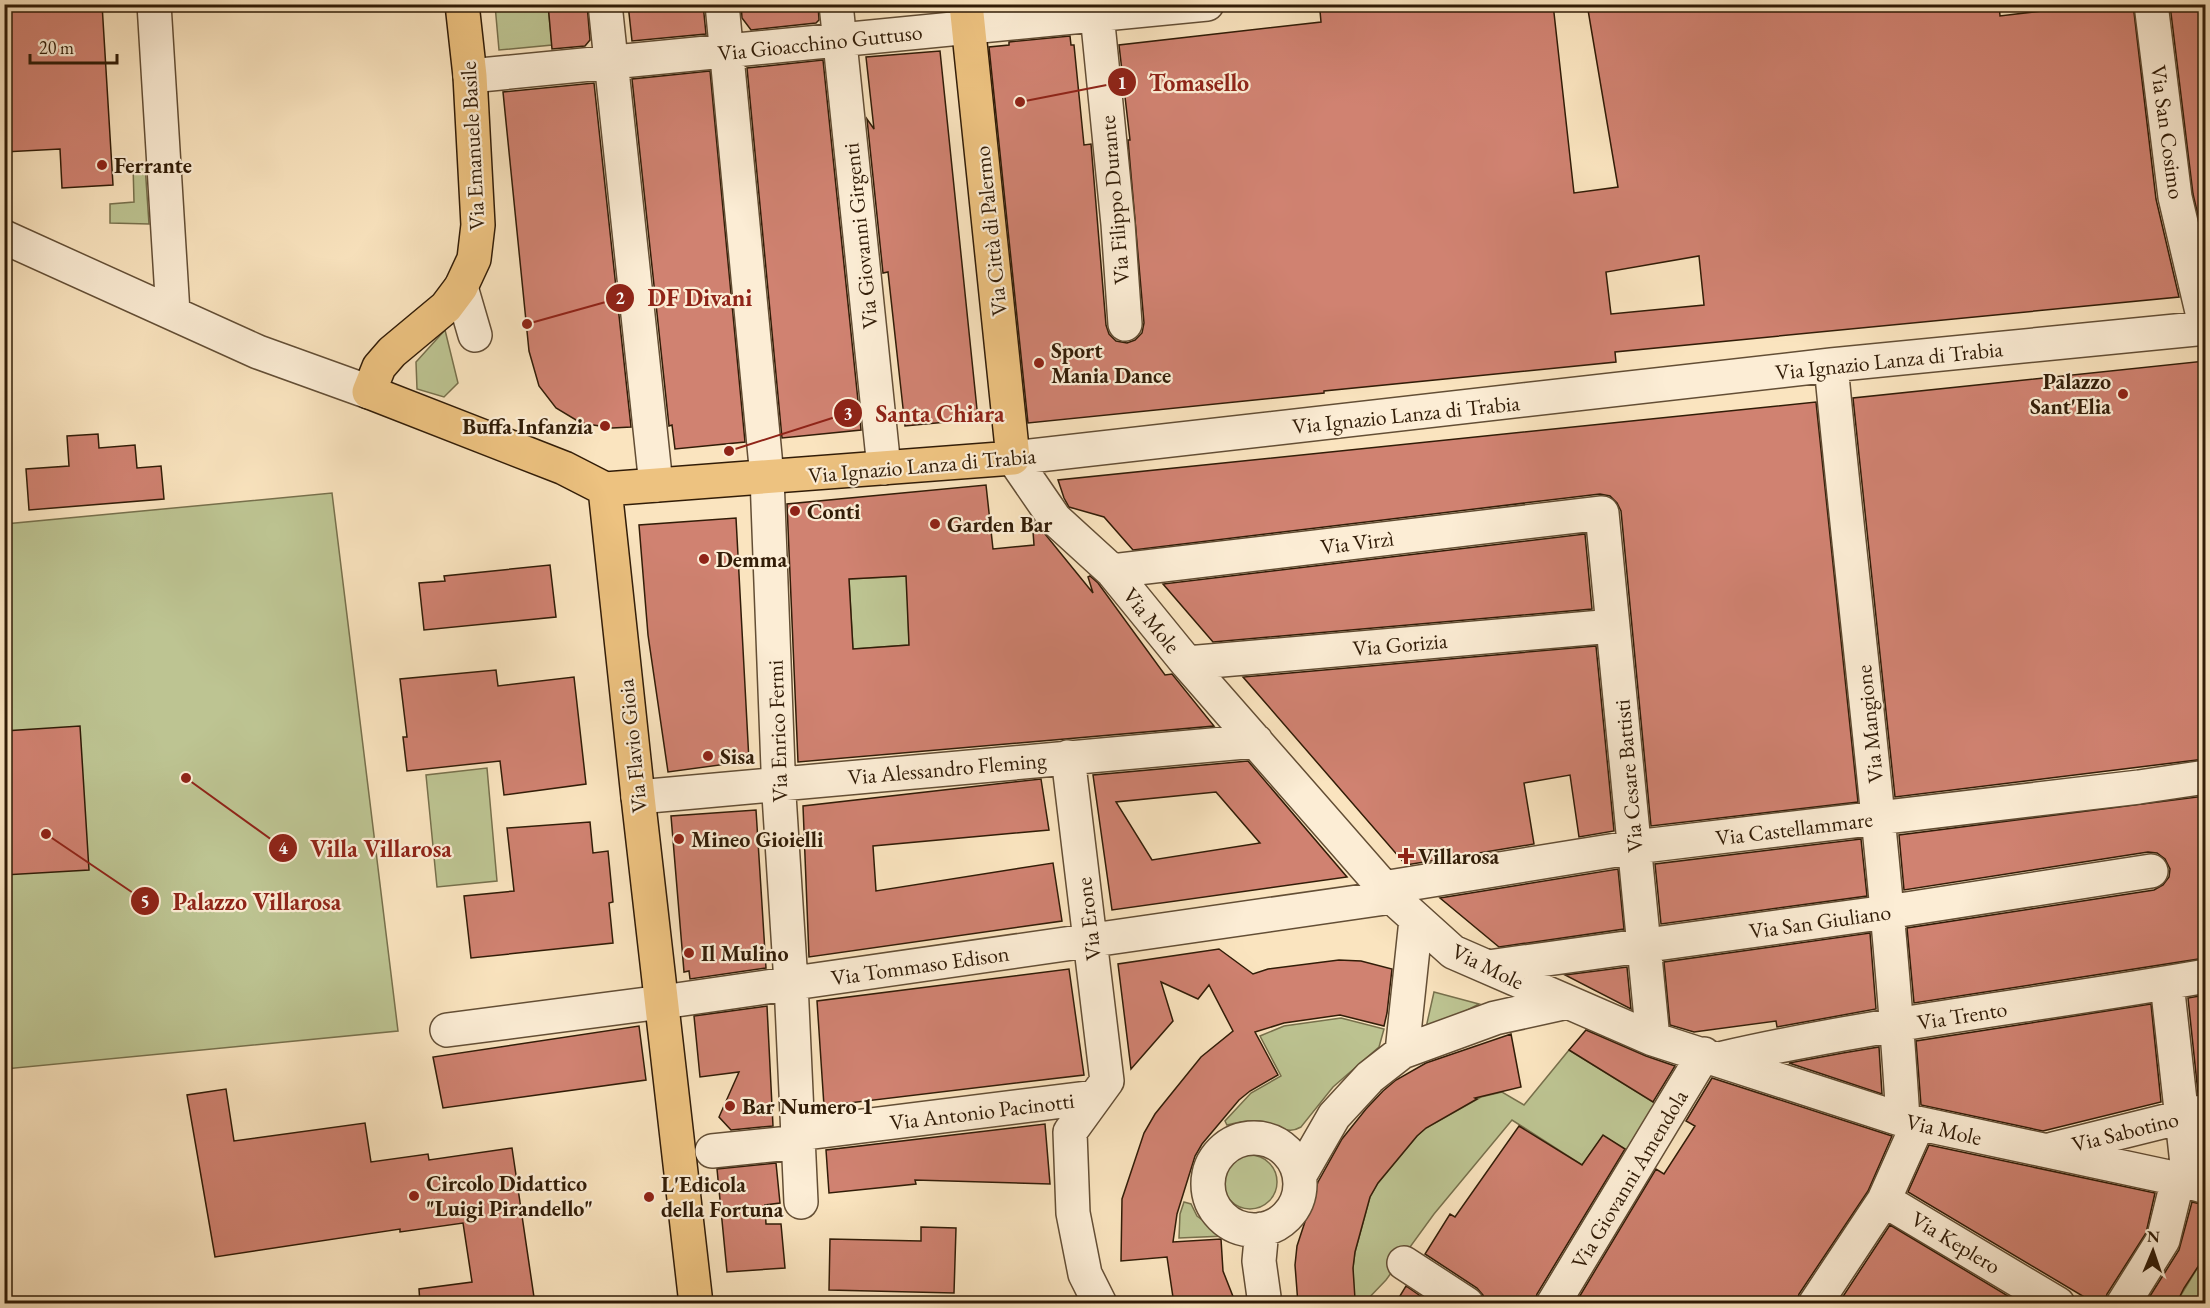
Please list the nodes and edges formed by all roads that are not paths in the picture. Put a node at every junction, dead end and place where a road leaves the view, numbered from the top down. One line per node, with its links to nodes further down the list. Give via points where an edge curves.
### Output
1 (154, 4): 16 (street)
2 (462, 4): 13 (main road, Via Emanuele Basile)
3 (605, 4): 12 (street)
4 (722, 4): 11 (street, Via Enrico Fermi)
5 (836, 4): 10 (street, Via Giovanni Girgenti)
6 (1207, 4): 8 (street, Via Gioacchino Guttuso)
7 (2151, 4): 18 (street, Via San Cosimo, via 2175,197)
8 (1097, 10): 9 (street, Via Gioacchino Guttuso); 17 (street, Via Filippo Durante)
9 (967, 16): 10 (street, Via Gioacchino Guttuso); 22 (main road, Via Città di Palermo)
10 (840, 40): 11 (street, Via Gioacchino Guttuso); 23 (street, Via Giovanni Girgenti)
11 (726, 51): 12 (street, Via Gioacchino Guttuso); 24 (street, Via Enrico Fermi)
12 (611, 62): 13 (street, Via Gioacchino Guttuso); 25 (street)
13 (470, 76): 15 (main road, Via Emanuele Basile, via 478,225 474,259)
14 (4, 237): 16 (street)
15 (461, 287): 19 (street); 21 (main road, Via Emanuele Basile, via 446,307 392,352 379,367)
16 (173, 313): 21 (street, via 258,352)
17 (1125, 324)
18 (2205, 329): 20 (street, Via Ignazio Lanza di Trabia)
19 (475, 335)
20 (1831, 365): 22 (street, Via Ignazio Lanza di Trabia); 36 (street, Via Mangione)
21 (369, 392): 26 (main road, via 564,468)
22 (1013, 458): 23 (main road, Via Ignazio Lanza di Trabia); 28 (street, Via Mole, via 1055,519)
23 (884, 468): 24 (main road, Via Ignazio Lanza di Trabia)
24 (767, 477): 25 (main road, Via Ignazio Lanza di Trabia); 34 (street, Via Enrico Fermi)
25 (656, 485): 26 (main road, Via Ignazio Lanza di Trabia)
26 (605, 489): 35 (main road, Via Flavio Gioia)
27 (1602, 513): 28 (street, Via Virzì); 29 (street, Via Cesare Battisti)
28 (1112, 571): 30 (street, Via Mole)
29 (1613, 626): 30 (street, Via Gorizia); 37 (street, Via Cesare Battisti)
30 (1187, 663): 31 (street, Via Mole)
31 (1256, 741): 32 (street, Via Alessandro Fleming); 39 (street, Via Mole)
32 (1068, 757): 34 (street, Via Alessandro Fleming); 42 (street, Via Erone)
33 (2205, 777): 36 (street, Via Castellammare)
34 (779, 783): 35 (street, Via Alessandro Fleming); 46 (street, Via Enrico Fermi)
35 (638, 797): 48 (main road, Via Flavio Gioia)
36 (1878, 819): 37 (street, Via Castellammare); 40 (street, Via Mangione)
37 (1635, 847): 39 (street, Via Castellammare); 43 (street, Via Cesare Battisti)
38 (2151, 871): 40 (street, Via San Giuliano)
39 (1388, 893): 41 (street, Via Mole); 42 (street, Via Tommaso Edison)
40 (1887, 912): 43 (street, Via San Giuliano); 50 (street, Via Mangione)
41 (1416, 920): 44 (street, Via Mole, via 1453,952); 53 (street)
42 (1091, 940): 46 (street, Via Tommaso Edison); 55 (street, Via Erone)
43 (1644, 946): 44 (street, Via San Giuliano); 52 (street, Via Cesare Battisti)
44 (1488, 968): 49 (street, Via Mole)
45 (2205, 976): 47 (street, Via Trento)
46 (791, 983): 48 (street, Via Tommaso Edison); 58 (street, Via Enrico Fermi)
47 (2167, 983): 50 (street, Via Trento); 56 (street)
48 (662, 1002): 51 (street, Via Tommaso Edison); 69 (main road, Via Flavio Gioia)
49 (1568, 1002): 52 (street, Via Mole); 53 (street, via 1496,1018)
50 (1898, 1024): 54 (street, Via Trento); 57 (street, Via Mangione)
51 (447, 1030)
52 (1653, 1039): 54 (street, Via Mole)
53 (1402, 1052): 61 (street, via 1370,1077 1334,1116)
54 (1712, 1057): 57 (street, Via Mole); 72 (street, Via Giovanni Amendola)
55 (1101, 1089): 58 (street, Via Antonio Pacinotti); 70 (street, via 1070,1132 1073,1213 1085,1274)
56 (2194, 1114): 60 (street, Via Sabotino); 62 (street)
57 (1911, 1122): 60 (street, Via Mole); 63 (street)
58 (799, 1138): 59 (street, Via Antonio Pacinotti); 64 (street, Via Enrico Fermi)
59 (712, 1150)
60 (2044, 1151): 62 (street, Via Mole)
61 (1300, 1175): 65 (street, via 1296,1204 1276,1225); 65 (street, via 1284,1148 1254,1137 1224,1147 1214,1159 1208,1174 1212,1204 1233,1225)
62 (2191, 1183): 74 (street, via 2163,1240)
63 (1884, 1200): 68 (street, Via Keplero); 73 (street)
64 (801, 1202)
65 (1262, 1229): 67 (street, via 1259,1261)
66 (1404, 1263): 71 (street)
67 (1264, 1297)
68 (2042, 1299)
69 (696, 1304)
70 (1100, 1304)
71 (1467, 1304)
72 (1553, 1304)
73 (1815, 1304)
74 (2123, 1304)

